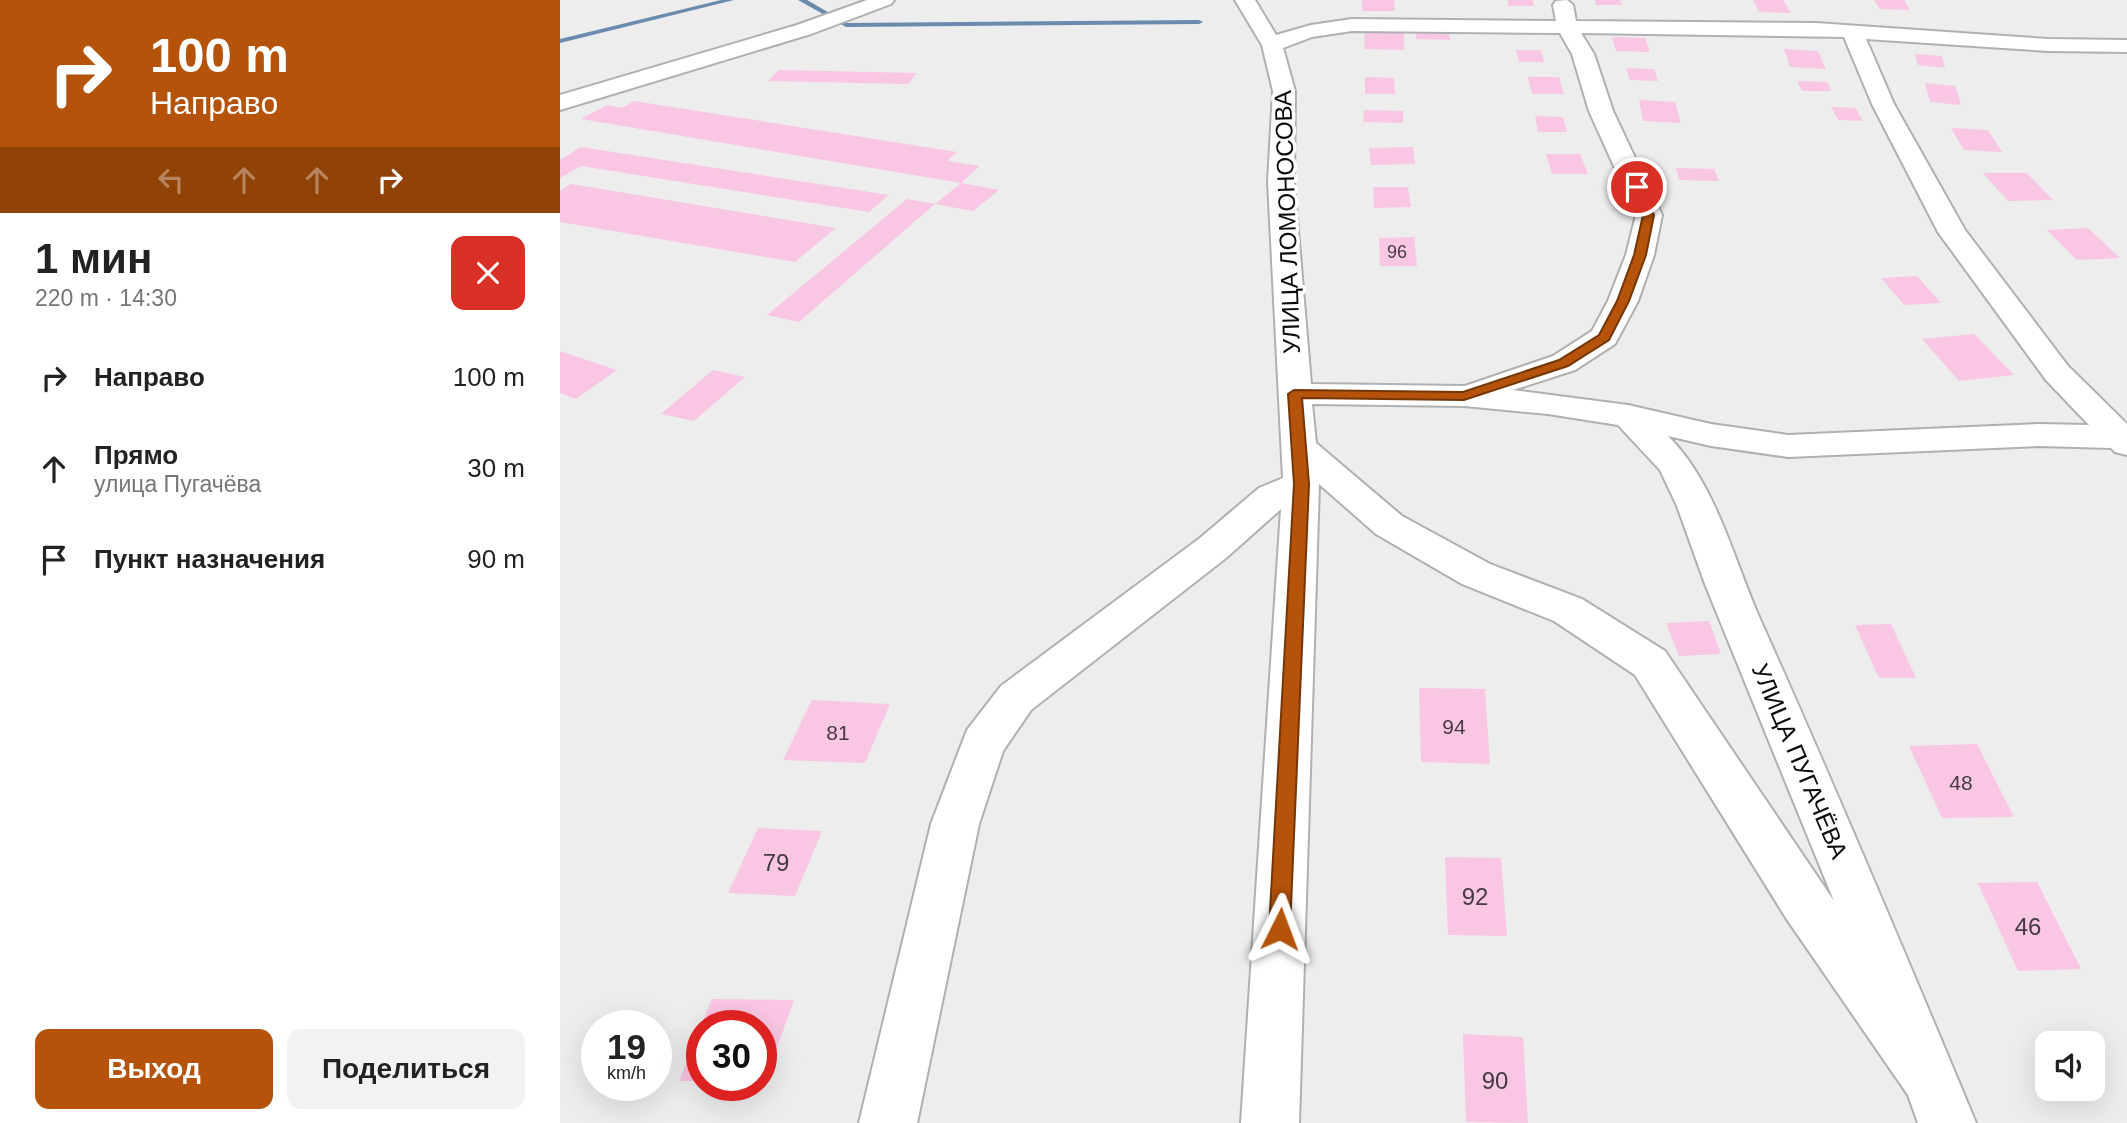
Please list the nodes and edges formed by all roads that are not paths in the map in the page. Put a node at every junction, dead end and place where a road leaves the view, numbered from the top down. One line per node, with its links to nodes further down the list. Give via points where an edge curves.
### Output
1 (884, 0): 9 (street, via 818,26)
2 (1245, 0): 7 (street, УЛИЦА ЛОМОНОСОВА)
3 (1561, 0): 5 (street)
4 (1830, 10): 6 (street)
5 (1567, 27): 6 (street); 7 (street, via 1352,25 1288,37); 11 (street, via 1583,54 1601,111 1648,215 1640,255 1604,337 1564,363)
6 (1847, 30): 8 (street, via 2048,45); 13 (street, via 1952,232 2057,373)
7 (1272, 45): 10 (street, УЛИЦА ЛОМОНОСОВА, via 1284,91 1281,182)
8 (2127, 46)
9 (560, 103)
10 (1294, 394): 11 (street); 14 (street, УЛИЦА ЛОМОНОСОВА)
11 (1464, 396): 12 (street)
12 (1628, 416): 13 (street, via 1788,446 2026,436); 15 (street, УЛИЦА ПУГАЧЁВА, via 1675,464 1695,506)
13 (2124, 439)
14 (1300, 466): 15 (street, via 1389,525 1476,574 1568,610 1650,663 1804,901); 16 (street, via 1272,498 1213,548 1016,698 983,743 955,824); 17 (street, УЛИЦА ЛОМОНОСОВА)
15 (1930, 1079): 18 (street, УЛИЦА ПУГАЧЁВА)
16 (888, 1123)
17 (1270, 1123)
18 (1947, 1123)

